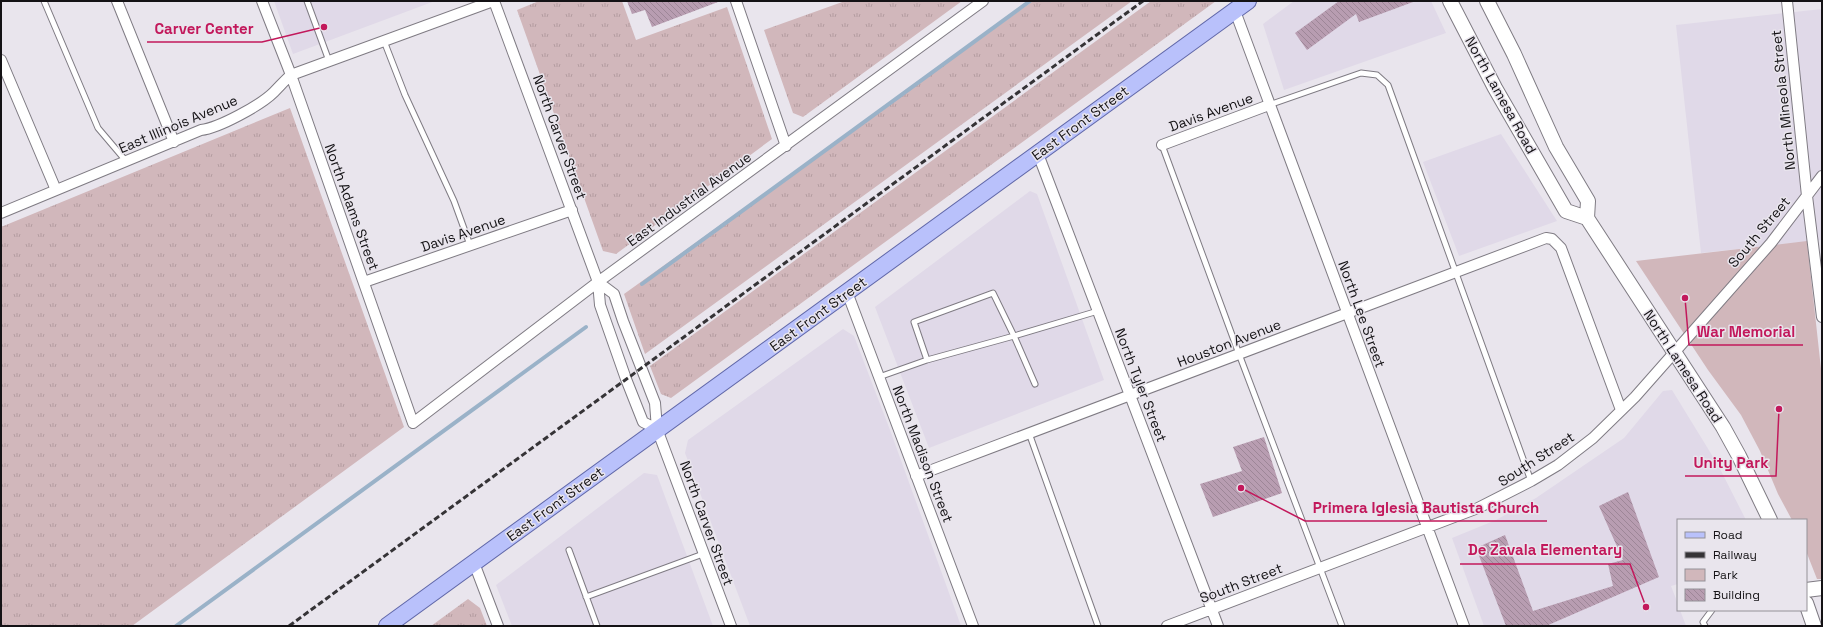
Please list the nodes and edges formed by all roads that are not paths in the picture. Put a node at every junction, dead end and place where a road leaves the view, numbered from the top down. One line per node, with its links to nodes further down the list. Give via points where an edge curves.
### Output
1 (44, 1): 22 (lane, via 98,128)
2 (117, 1): 18 (street)
3 (262, 1): 16 (street, North Adams Street)
4 (306, 1): 15 (lane)
5 (493, 1): 13 (street, East Illinois Avenue); 26 (street, North Carver Street)
6 (736, 1): 20 (street)
7 (982, 1): 20 (street, East Industrial Avenue)
8 (1248, 1): 12 (main road, East Front Street)
9 (1450, 1): 28 (main road, North Lamesa Road, via 1566,211)
10 (1488, 1): 28 (main road, North Lamesa Road, via 1556,147 1588,201)
11 (1787, 1): 25 (street, North Mineola Street)
12 (1235, 11): 17 (street, North Lee Street); 21 (main road, East Front Street)
13 (384, 40): 15 (street, East Illinois Avenue); 29 (lane, via 405,95 454,201)
14 (1, 60): 24 (street)
15 (329, 61): 16 (street, East Illinois Avenue)
16 (291, 75): 18 (street, East Illinois Avenue, via 274,92 237,117); 31 (street, North Adams Street)
17 (1269, 105): 19 (street, Davis Avenue); 30 (lane, via 1361,73 1377,75 1388,85); 35 (street, North Lee Street)
18 (174, 142): 22 (street, East Illinois Avenue)
19 (1162, 145): 39 (lane)
20 (786, 146): 32 (street, East Industrial Avenue)
21 (1038, 154): 33 (main road, East Front Street); 34 (street, North Tyler Street)
22 (126, 162): 24 (street, East Illinois Avenue)
23 (1822, 176): 25 (street, South Street)
24 (56, 190): 27 (street, East Illinois Avenue)
25 (1807, 196): 36 (street, North Mineola Street); 38 (street, South Street, via 1771,243)
26 (572, 210): 29 (street, Davis Avenue); 32 (street, North Carver Street)
27 (2, 211)
28 (1587, 218): 38 (main road, North Lamesa Road)
29 (470, 245): 31 (street, Davis Avenue)
30 (1456, 273): 35 (street, Houston Avenue); 44 (street, Houston Avenue, via 1537,241 1552,239 1561,248 1566,260); 49 (lane)
31 (364, 282): 45 (street, North Adams Street)
32 (598, 282): 45 (street, East Industrial Avenue); 46 (street, North Carver Street, via 614,294 655,403); 46 (street, North Carver Street, via 600,304 626,379 644,422)
33 (847, 292): 41 (street, North Madison Street); 46 (main road, East Front Street)
34 (1098, 310): 37 (lane); 43 (street, North Tyler Street)
35 (1347, 313): 39 (street, Houston Avenue); 51 (street, North Lee Street)
36 (1822, 317)
37 (1014, 336): 40 (lane); 40 (lane, via 993,293 914,322); 42 (lane)
38 (1673, 352): 44 (street, South Street); 50 (main road, North Lamesa Road, via 1739,456)
39 (1239, 354): 43 (street, Houston Avenue); 55 (lane)
40 (927, 360): 41 (lane)
41 (879, 377): 48 (street, North Madison Street)
42 (1035, 384)
43 (1130, 395): 47 (street, Houston Avenue); 60 (street, North Tyler Street)
44 (1621, 410): 49 (street, South Street, via 1593,438 1558,465)
45 (413, 423)
46 (657, 429): 53 (street, North Carver Street); 54 (main road, East Front Street)
47 (1029, 433): 48 (street, Houston Avenue); 67 (lane)
48 (916, 476): 66 (street, North Madison Street)
49 (1531, 481): 51 (street, South Street, via 1478,508)
50 (1770, 519)
51 (1426, 528): 55 (street, South Street); 71 (street, North Lee Street)
52 (569, 550): 58 (lane)
53 (704, 554): 58 (lane); 65 (street, North Carver Street)
54 (474, 563): 62 (main road, East Front Street); 63 (street)
55 (1320, 568): 60 (street, South Street); 70 (lane)
56 (1822, 588): 57 (main road)
57 (1807, 590)
58 (586, 597): 64 (lane)
59 (1807, 606): 73 (main road)
60 (1211, 610): 68 (street, South Street); 69 (street, North Tyler Street)
61 (1711, 611): 72 (lane, via 1703,622)
62 (387, 626)
63 (498, 626)
64 (596, 626)
65 (731, 626)
66 (973, 626)
67 (1098, 626)
68 (1167, 626)
69 (1218, 626)
70 (1342, 626)
71 (1464, 626)
72 (1704, 626)
73 (1814, 626)

